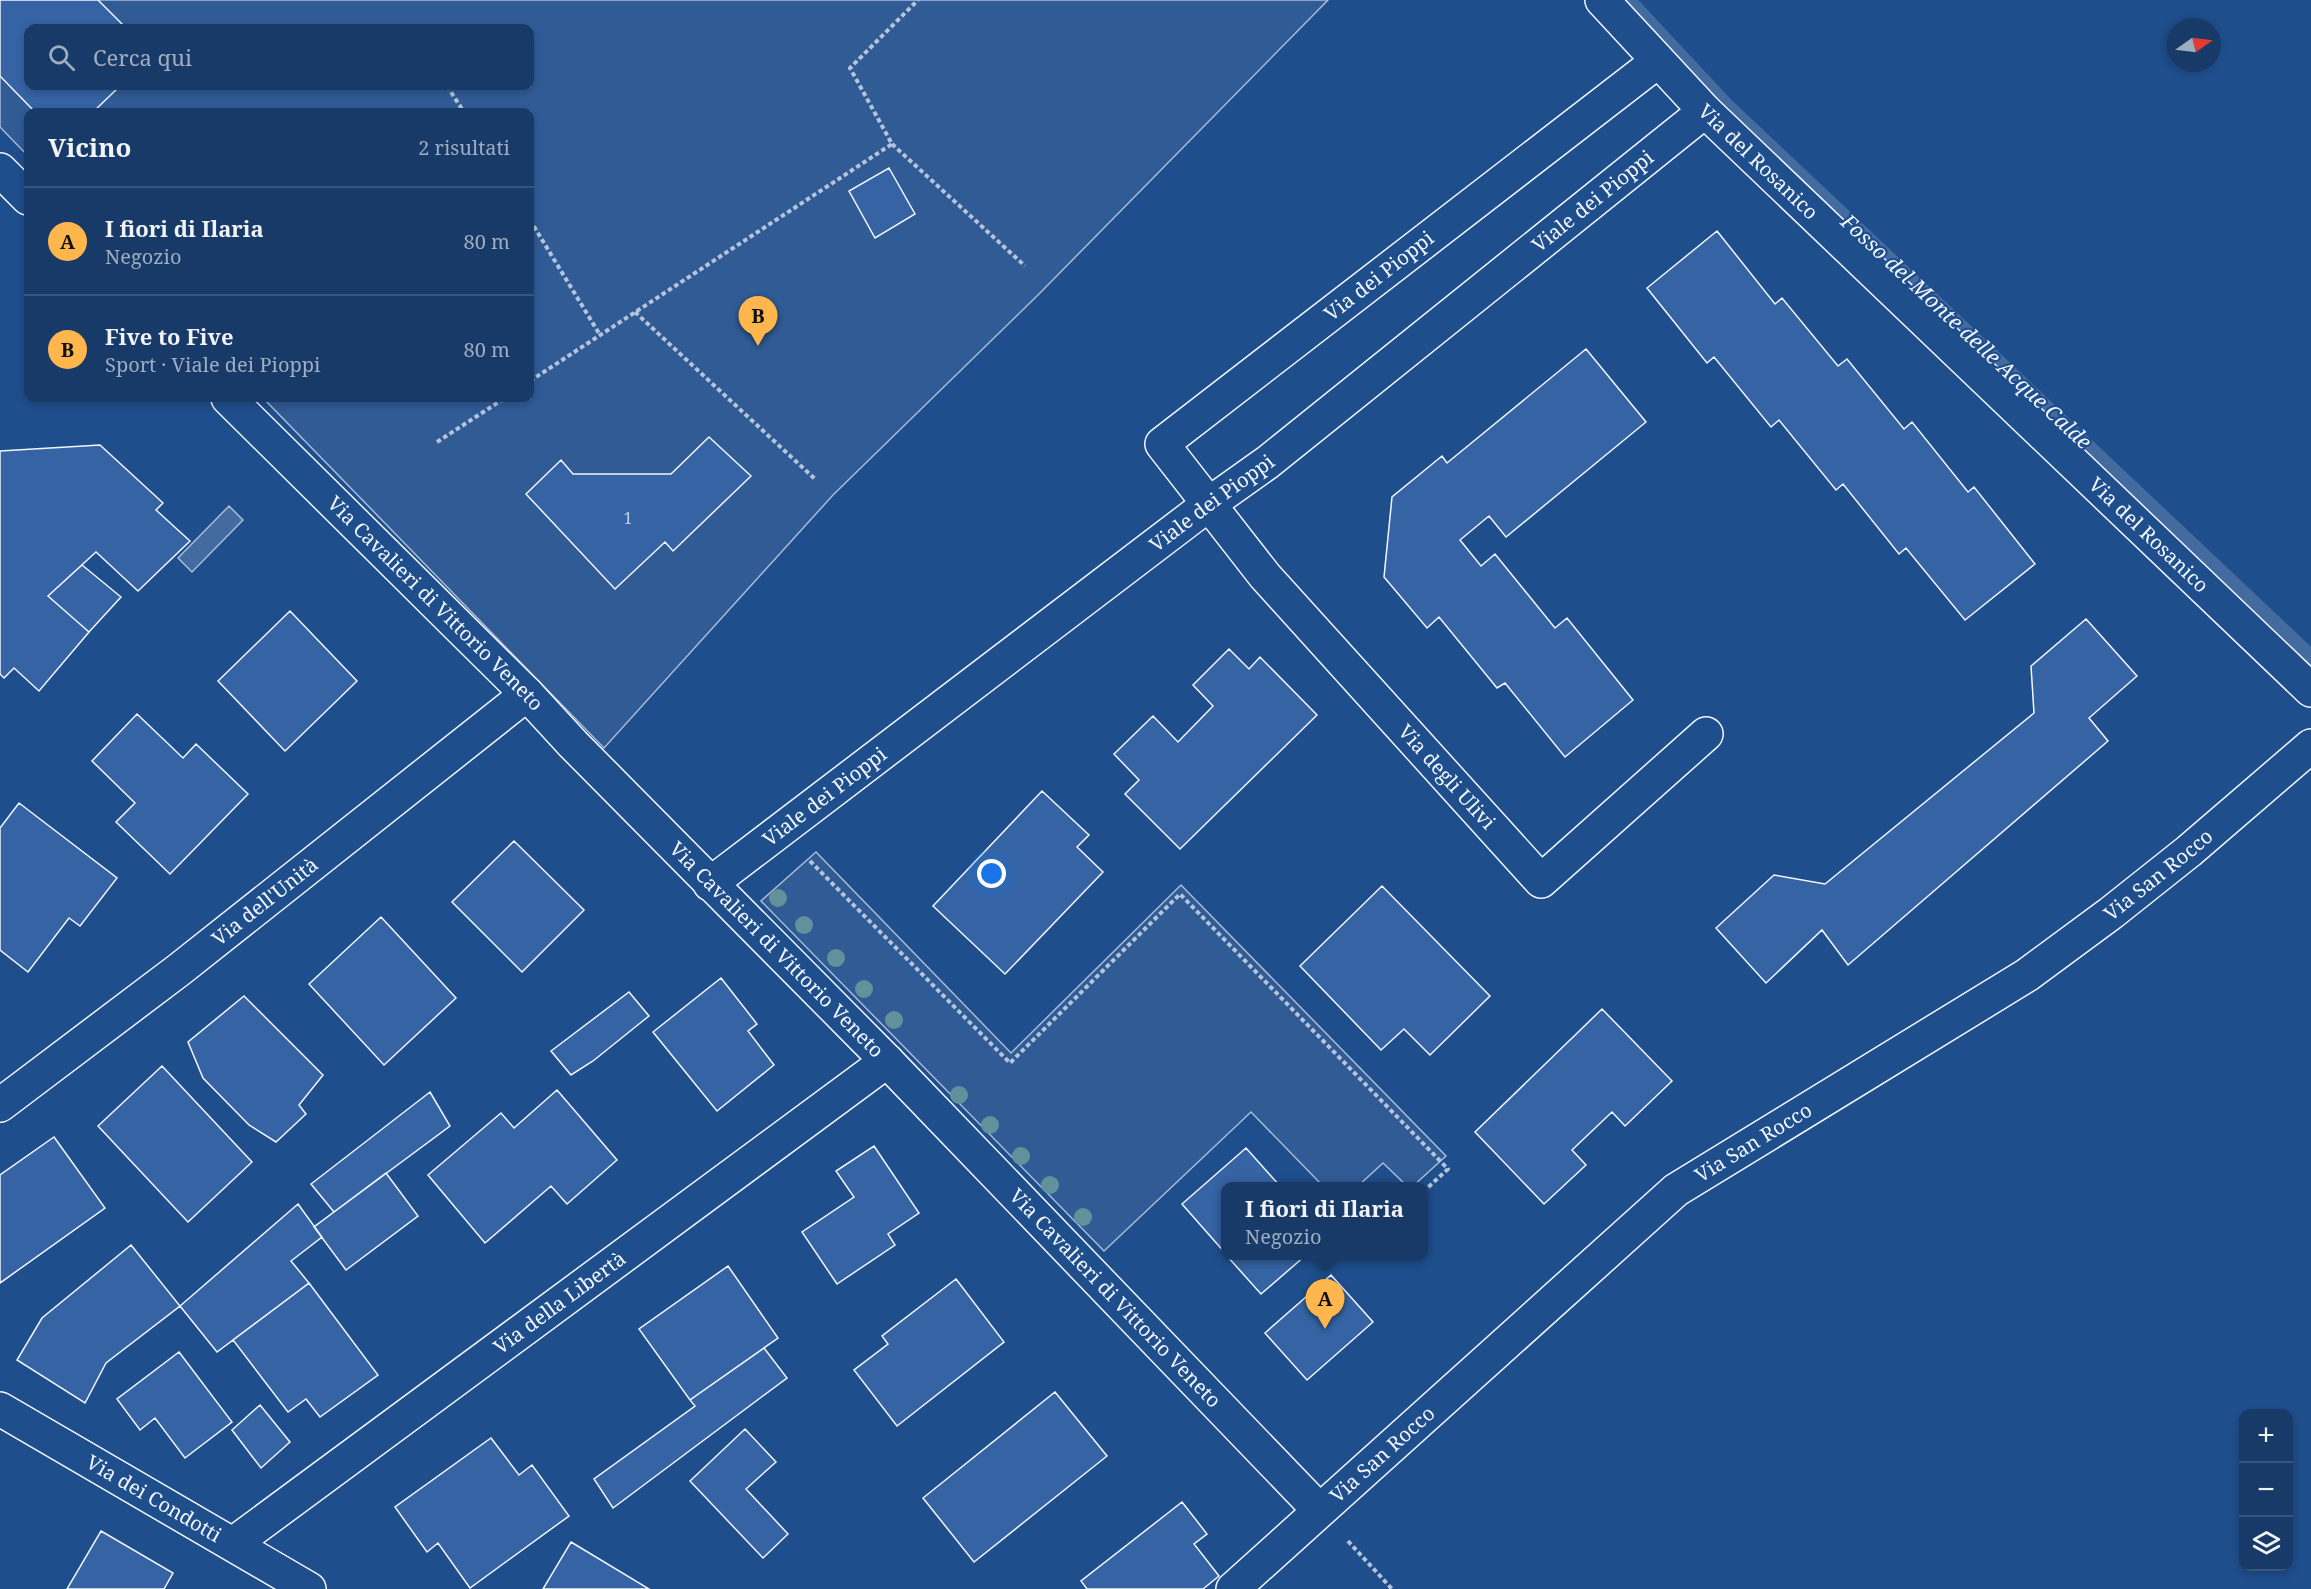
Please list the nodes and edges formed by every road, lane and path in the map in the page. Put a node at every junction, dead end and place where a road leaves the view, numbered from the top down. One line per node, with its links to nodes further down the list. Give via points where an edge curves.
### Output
1 (918, 0): 7 (path, via 850,68)
2 (1602, 0): 3 (street, Via del Rosanico)
3 (1658, 61): 6 (street, Via del Rosanico); 19 (street, Via dei Pioppi, via 1162,444)
4 (450, 90): 5 (path)
5 (461, 108)
6 (1705, 111): 19 (street, Viale dei Pioppi, via 1268,462); 20 (street, Via del Rosanico)
7 (892, 144): 11 (path); 12 (path)
8 (0, 170): 9 (street)
9 (24, 194)
10 (534, 227): 13 (path)
11 (1025, 266)
12 (635, 312): 13 (path); 18 (path)
13 (600, 335): 14 (path)
14 (534, 378)
15 (232, 402): 21 (street, Via Cavalieri di Vittorio Veneto)
16 (499, 402): 17 (path)
17 (437, 442)
18 (815, 479)
19 (1209, 504): 22 (street, Via degli Ulivi, via 1265,576 1541,881); 24 (street, Viale dei Pioppi)
20 (2311, 690)
21 (527, 694): 25 (street, Via Cavalieri di Vittorio Veneto); 27 (street, Via dell'Unità, via 180,969)
22 (1706, 734)
23 (2311, 746): 30 (street, Via San Rocco, via 2189,851 2027,975 1676,1190)
24 (781, 831): 25 (street, Viale dei Pioppi); 28 (path, via 1010,1063 1180,894 1448,1169)
25 (710, 884): 26 (street, Via Cavalieri di Vittorio Veneto)
26 (887, 1061): 30 (street, Via Cavalieri di Vittorio Veneto); 31 (street, Via della Libertà)
27 (0, 1105)
28 (1428, 1187)
29 (0, 1408): 31 (street, Via dei Condotti)
30 (1319, 1510): 33 (street, Via San Rocco); 34 (path)
31 (233, 1544): 32 (street, Via dei Condotti)
32 (309, 1589)
33 (1233, 1589)
34 (1392, 1589)

